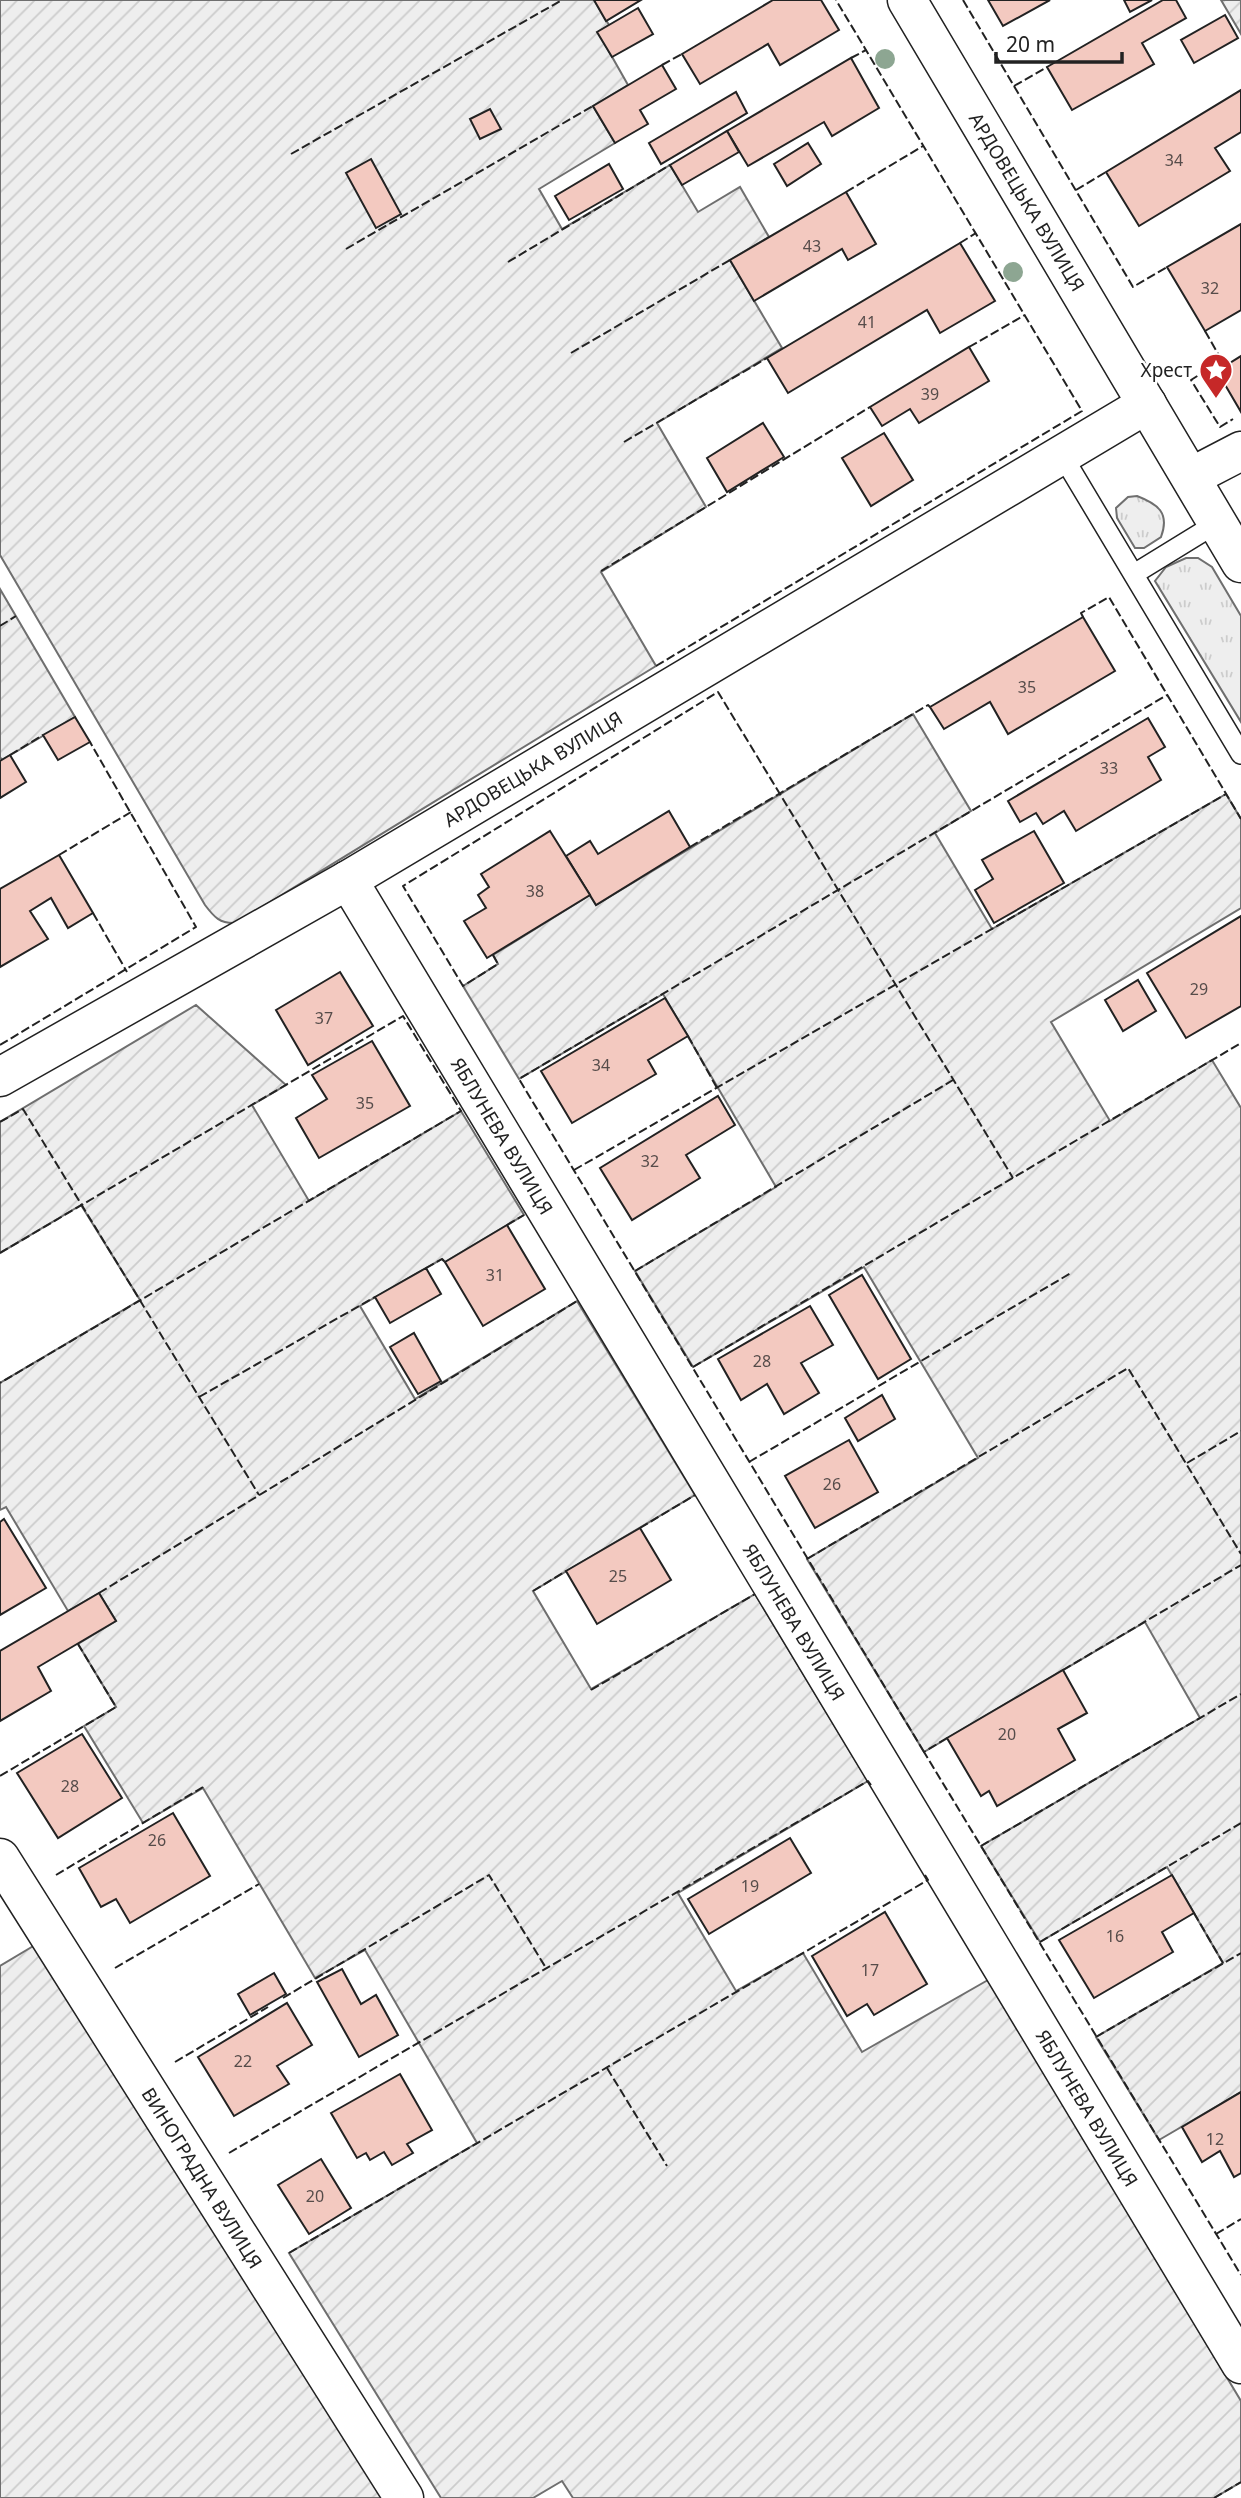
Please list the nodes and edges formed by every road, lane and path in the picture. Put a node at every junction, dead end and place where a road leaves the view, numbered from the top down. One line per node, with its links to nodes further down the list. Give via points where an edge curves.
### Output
1 (907, 0): 2 (main road, АРДОВЕЦЬКА ВУЛИЦЯ)
2 (1147, 404): 4 (main road, АРДОВЕЦЬКА ВУЛИЦЯ); 5 (main road, АРДОВЕЦЬКА ВУЛИЦЯ)
3 (1241, 451): 5 (main road)
4 (1062, 454): 8 (lane); 10 (main road, АРДОВЕЦЬКА ВУЛИЦЯ)
5 (1191, 477): 6 (main road, АРДОВЕЦЬКА ВУЛИЦЯ)
6 (1217, 523): 7 (main road, АРДОВЕЦЬКА ВУЛИЦЯ); 8 (lane)
7 (1241, 563)
8 (1135, 574): 9 (lane)
9 (1241, 754)
10 (348, 880): 11 (main road, АРДОВЕЦЬКА ВУЛИЦЯ); 13 (main road, ЯБЛУНЕВА ВУЛИЦЯ)
11 (0, 1077)
12 (0, 1858): 14 (main road, ВИНОГРАДНА ВУЛИЦЯ)
13 (1241, 2364)
14 (404, 2498)

